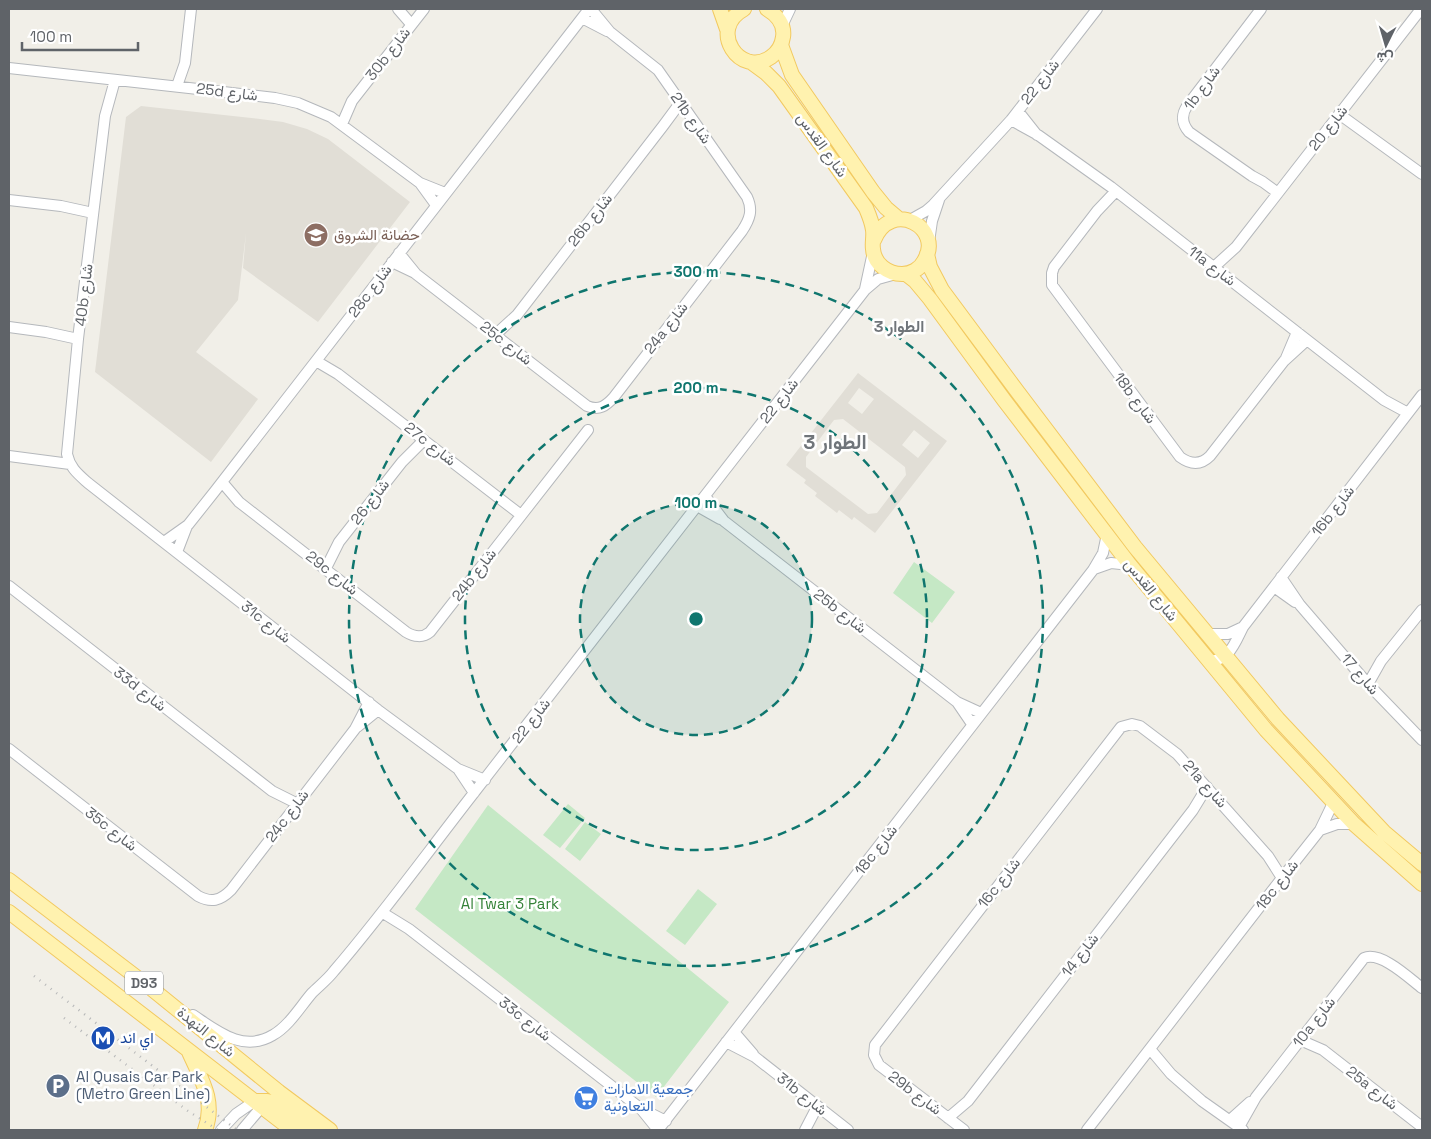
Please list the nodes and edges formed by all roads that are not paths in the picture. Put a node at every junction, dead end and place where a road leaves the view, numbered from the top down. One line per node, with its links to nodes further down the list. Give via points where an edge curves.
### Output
1 (191, 9): 20 (street)
2 (398, 9): 14 (street)
3 (406, 9): 12 (street)
4 (590, 9): 13 (street, 28c شارع); 17 (street, 21b شارع)
5 (720, 9): 16 (main road)
6 (744, 9): 16 (main road, via 736,14)
7 (768, 9): 15 (main road)
8 (790, 9): 15 (street)
9 (1097, 9): 28 (street, شارع 22)
10 (1262, 9): 41 (street, 1b شارع, via 1187,106 1183,119 1189,132 1263,182)
11 (1420, 9): 29 (street, شارع 20)
12 (421, 12): 14 (street, 30b شارع)
13 (582, 18): 17 (street, 21b شارع); 40 (street, 28c شارع)
14 (411, 24): 26 (street, 30b شارع)
15 (782, 26): 18 (main road)
16 (727, 29): 19 (main road, شارع القدس, via 732,51)
17 (610, 32): 27 (street, 21b شارع, via 653,65)
18 (781, 45): 19 (main road, via 769,59); 47 (main road, شارع القدس, via 788,68 805,95 880,202)
19 (751, 62): 48 (main road, شارع القدس, via 779,86 861,200 870,217)
20 (185, 63): 24 (street); 25 (street)
21 (9, 68): 22 (street, 25d شارع)
22 (101, 79): 23 (street, 25d شارع); 31 (street, 40b شارع)
23 (115, 80): 24 (street, 25d شارع); 31 (street, 40b شارع)
24 (177, 86): 25 (street, 25d شارع)
25 (188, 88): 32 (street, 25d شارع, via 286,100)
26 (352, 100): 32 (street, 30b شارع); 34 (street, 30b شارع)
27 (680, 103): 30 (street, 21b شارع); 35 (street, 26b شارع)
28 (1018, 111): 33 (street, شارع 22); 36 (street, 11a شارع)
29 (1341, 112): 37 (street); 41 (street, شارع 20)
30 (687, 113): 35 (street, 26b شارع); 46 (street, 21b شارع, via 747,197 751,207)
31 (104, 116): 45 (street, 40b شارع)
32 (331, 117): 34 (street, 25d شارع)
33 (1011, 120): 36 (street, 11a شارع); 42 (street, شارع 22)
34 (342, 124): 38 (street, 25d شارع)
35 (664, 126): 61 (street, 26b شارع)
36 (1038, 136): 39 (street, 11a شارع)
37 (1422, 174)
38 (420, 183): 40 (street, 25d شارع); 44 (street, 25d شارع)
39 (1113, 189): 53 (street, 11a شارع); 64 (street, 18b شارع, via 1054,267 1052,285 1180,458 1193,463 1206,460)
40 (445, 193): 44 (street, 28c شارع)
41 (1276, 195): 49 (street, شارع 20)
42 (940, 197): 47 (street, شارع 22, via 926,211); 50 (street, شارع 22, via 932,221)
43 (9, 200): 45 (street)
44 (436, 205): 51 (street, 28c شارع)
45 (93, 210): 60 (street, 40b شارع)
46 (749, 218): 66 (street, 24a شارع, via 610,402)
47 (905, 220): 48 (main road, via 883,225); 50 (main road, via 923,230)
48 (873, 245): 55 (main road, via 880,266); 57 (street, شارع 22)
49 (1236, 247): 53 (street, شارع 20); 56 (street, شارع 20)
50 (928, 250): 55 (main road, via 919,267); 95 (main road, شارع القدس, via 935,279 959,314)
51 (399, 253): 52 (street, 28c شارع); 54 (street, 25c شارع)
52 (392, 262): 54 (street, 25c شارع); 63 (street, 28c شارع)
53 (1214, 267): 56 (street, 11a شارع)
54 (416, 274): 61 (street, 25c شارع)
55 (901, 274): 57 (street, شارع 22, via 878,279); 80 (main road, شارع القدس, via 915,281 930,299)
56 (1223, 274): 59 (street, 11a شارع)
57 (865, 290): 74 (street, شارع 22)
58 (9, 327): 60 (street)
59 (1297, 332): 62 (street, 11a شارع); 64 (street, 18b شارع)
60 (79, 335): 71 (street, 40b شارع)
61 (499, 338): 66 (street, 25c شارع, via 587,406)
62 (1306, 340): 64 (street, 18b شارع); 67 (street, 11a شارع)
63 (319, 358): 69 (street, 27c شارع); 72 (street, 28c شارع)
64 (1284, 361)
65 (1422, 395): 67 (street, 16b شارع)
66 (597, 409)
67 (1406, 416): 88 (street, 16b شارع)
68 (588, 430): 77 (street, 24b شارع)
69 (421, 438): 77 (street, 27c شارع); 82 (street, شارع 26)
70 (9, 456): 71 (street)
71 (71, 463): 81 (street, 31c شارع)
72 (222, 482): 73 (street, 28c شارع); 75 (street, 29c شارع)
73 (215, 491): 75 (street, 29c شارع); 79 (street, 28c شارع)
74 (705, 496): 76 (street, شارع 22); 78 (street, 25b شارع)
75 (239, 502): 84 (street, 29c شارع)
76 (698, 506): 78 (street, 25b شارع); 109 (street, شارع 22)
77 (521, 515): 94 (street, 24b شارع)
78 (724, 521): 100 (street, 25b شارع)
79 (188, 525): 81 (street, 28c شارع); 83 (street, 28c شارع)
80 (1106, 534): 85 (main road, شارع القدس); 87 (street, 18c شارع, via 1103,553)
81 (164, 542): 83 (street, 31c شارع)
82 (339, 542): 84 (street, شارع 26); 86 (street, شارع 26)
83 (177, 552): 99 (street, 31c شارع)
84 (316, 561): 86 (street, 29c شارع)
85 (1130, 565): 87 (street, via 1111,562); 97 (main road, شارع القدس)
86 (326, 568): 94 (street, 29c شارع, via 409,634)
87 (1093, 570): 102 (street, 18c شارع)
88 (1281, 577): 90 (street, 16b شارع); 91 (street, شارع 17)
89 (9, 586): 111 (street, 33d شارع)
90 (1274, 587): 91 (street, شارع 17); 93 (street, 16b شارع)
91 (1300, 605): 98 (street, شارع 17)
92 (1422, 610): 98 (street)
93 (1243, 627): 95 (street, via 1228,634); 96 (street, 16b شارع)
94 (427, 634)
95 (1206, 634): 96 (main road, شارع القدس)
96 (1225, 657): 97 (street); 120 (main road, شارع القدس)
97 (1207, 660): 115 (main road, شارع القدس)
98 (1366, 681): 106 (street, شارع 17)
99 (369, 702): 101 (street, 31c شارع); 105 (street, 24c شارع)
100 (957, 702): 102 (street, 25b شارع); 103 (street, 25b شارع)
101 (378, 710): 105 (street, 24c شارع); 108 (street, 31c شارع)
102 (981, 713): 103 (street, 18c شارع)
103 (972, 724): 133 (street, 18c شارع)
104 (1132, 724): 110 (street, 21a شارع, via 1166,744); 137 (street, 16c شارع, via 1118,730 879,1038)
105 (354, 729): 114 (street, 24c شارع)
106 (1422, 740)
107 (9, 750): 127 (street, 35c شارع, via 198,896)
108 (458, 770): 109 (street, 31c شارع); 112 (street, 31c شارع)
109 (484, 780): 112 (street, شارع 22)
110 (1207, 787): 113 (street, 21a شارع); 116 (street, شارع 14)
111 (272, 791): 114 (street, 33d شارع); 117 (street, 33d شارع)
112 (474, 793): 128 (street, شارع 22)
113 (1215, 796): 116 (street, شارع 14); 121 (street, 21a شارع)
114 (296, 803): 117 (street, 24c شارع)
115 (1333, 804): 118 (main road, شارع القدس); 119 (street, 18c شارع); 120 (main road, via 1344,803 1372,829)
116 (1193, 810): 145 (street, شارع 14)
117 (290, 812): 127 (street, 24c شارع, via 231,890)
118 (1354, 824): 119 (street, via 1337,824); 126 (main road, شارع القدس)
119 (1320, 830): 123 (street, 18c شارع)
120 (1384, 832): 122 (main road, شارع القدس)
121 (1268, 856): 123 (street, 21a شارع); 124 (street, 21a شارع)
122 (1422, 864)
123 (1290, 868): 124 (street, 18c شارع)
124 (1282, 878): 138 (street, 18c شارع)
125 (9, 880): 131 (main road, شارع النهدة / D93)
126 (1422, 884)
127 (217, 900)
128 (386, 909): 131 (street, شارع 22, via 333,974 282,1029 255,1042 228,1038); 148 (street, 33c شارع)
129 (9, 912): 136 (main road, شارع النهدة / D93)
130 (1422, 988): 132 (street, 10a شارع, via 1391,964 1368,956)
131 (152, 989): 143 (main road, شارع النهدة / D93)
132 (1308, 1030): 134 (street, 10a شارع); 139 (street, 25a شارع)
133 (734, 1032): 135 (street, 18c شارع); 140 (street, 31b شارع)
134 (1300, 1040): 139 (street, 25a شارع); 144 (street, 10a شارع)
135 (726, 1042): 140 (street, 31b شارع); 151 (street, 18c شارع)
136 (188, 1049): 146 (main road, شارع النهدة / D93); 156 (main road, via 208,1099 208,1120)
137 (874, 1049): 150 (street, 29b شارع, via 879,1065)
138 (1150, 1049): 141 (street, 18c شارع); 142 (street)
139 (1322, 1050): 153 (street, 25a شارع)
140 (755, 1057): 147 (street, 31b شارع)
141 (1143, 1059): 142 (street); 165 (street, 18c شارع)
142 (1171, 1074): 152 (street)
143 (277, 1089): 146 (street); 161 (main road, شارع النهدة / D93)
144 (1256, 1097): 152 (street, 10a شارع); 155 (street, 10a شارع)
145 (968, 1100): 150 (street, شارع 14); 154 (street, شارع 14)
146 (261, 1103): 157 (street, via 236,1114); 158 (street); 159 (main road, شارع النهدة / D93); 160 (main road, via 280,1106)
147 (817, 1107): 149 (street, 31b شارع); 163 (street)
148 (640, 1108): 151 (street, 33c شارع); 162 (street, 33c شارع)
149 (826, 1114): 163 (street); 164 (street, 31b شارع)
150 (948, 1118): 154 (street, 29b شارع)
151 (666, 1120): 162 (street, 18c شارع)
152 (1230, 1120): 155 (street)
153 (1422, 1126)
154 (961, 1127)
155 (1241, 1129)
156 (204, 1130)
157 (221, 1130)
158 (242, 1130)
159 (292, 1130)
160 (311, 1130)
161 (330, 1130)
162 (658, 1130)
163 (806, 1130)
164 (848, 1130)
165 (1087, 1130)

